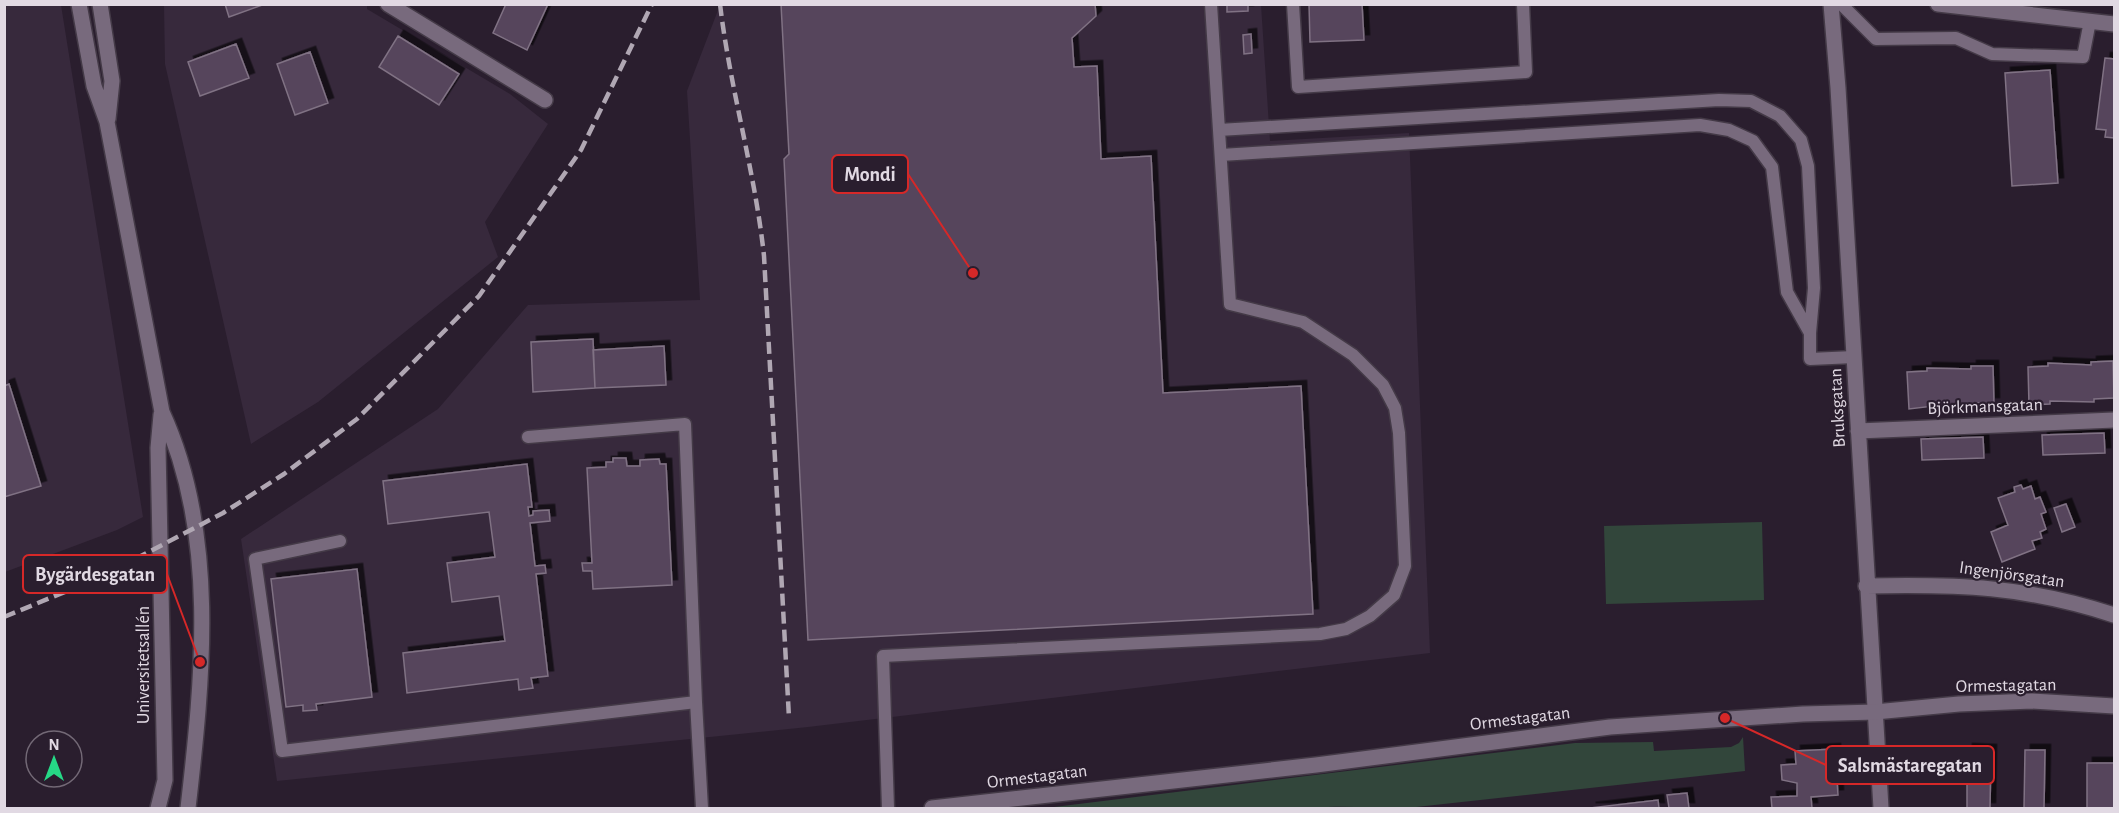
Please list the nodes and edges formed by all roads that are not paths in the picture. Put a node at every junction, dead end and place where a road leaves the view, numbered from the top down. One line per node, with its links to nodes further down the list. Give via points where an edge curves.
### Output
1 (79, 4): 13 (street, Universitetsallén, via 94,86)
2 (100, 4): 13 (street, Universitetsallén, via 112,81)
3 (388, 4): 12 (street)
4 (1211, 4): 14 (lane)
5 (1293, 4): 6 (lane, via 1298,87 1526,72)
6 (1523, 4)
7 (1831, 4): 17 (street, Bruksgatan)
8 (1841, 4): 10 (lane, via 1876,39 1956,38 1992,54 2083,57)
9 (1938, 4): 10 (street)
10 (2090, 21): 11 (street)
11 (2115, 24)
12 (545, 100)
13 (107, 122): 18 (street, Universitetsallén)
14 (1219, 130): 15 (lane); 16 (lane, via 1751,101 1780,116 1801,140 1808,166 1814,288)
15 (1221, 155): 16 (lane, via 1700,125 1729,130 1753,141 1772,167 1787,292); 31 (lane, via 1230,303 1303,322 1353,356 1383,385 1395,408 1405,566 1394,596 1346,629 1320,634 883,656)
16 (1810, 333): 17 (lane, via 1810,359)
17 (1854, 357): 20 (street, Bruksgatan)
18 (162, 412): 28 (street, Universitetsallén, via 158,447 165,780); 29 (street, Universitetsallén, via 178,447 196,527 200,578 200,681)
19 (2115, 420): 20 (street, Björkmansgatan)
20 (1858, 431): 23 (street, Bruksgatan)
21 (528, 436): 25 (lane, via 685,424)
22 (340, 541): 25 (lane, via 255,559 282,751)
23 (1866, 586): 24 (street, Ingenjörsgatan, via 1980,586 2031,593); 27 (street, Bruksgatan)
24 (2115, 615)
25 (696, 702): 30 (lane)
26 (2115, 706): 27 (street, Ormestagatan, via 2032,701)
27 (1875, 712): 32 (street, Ormestagatan, via 1610,727); 33 (street, Bruksgatan)
28 (158, 808)
29 (188, 808)
30 (702, 808)
31 (888, 808)
32 (932, 808)
33 (1881, 808)

